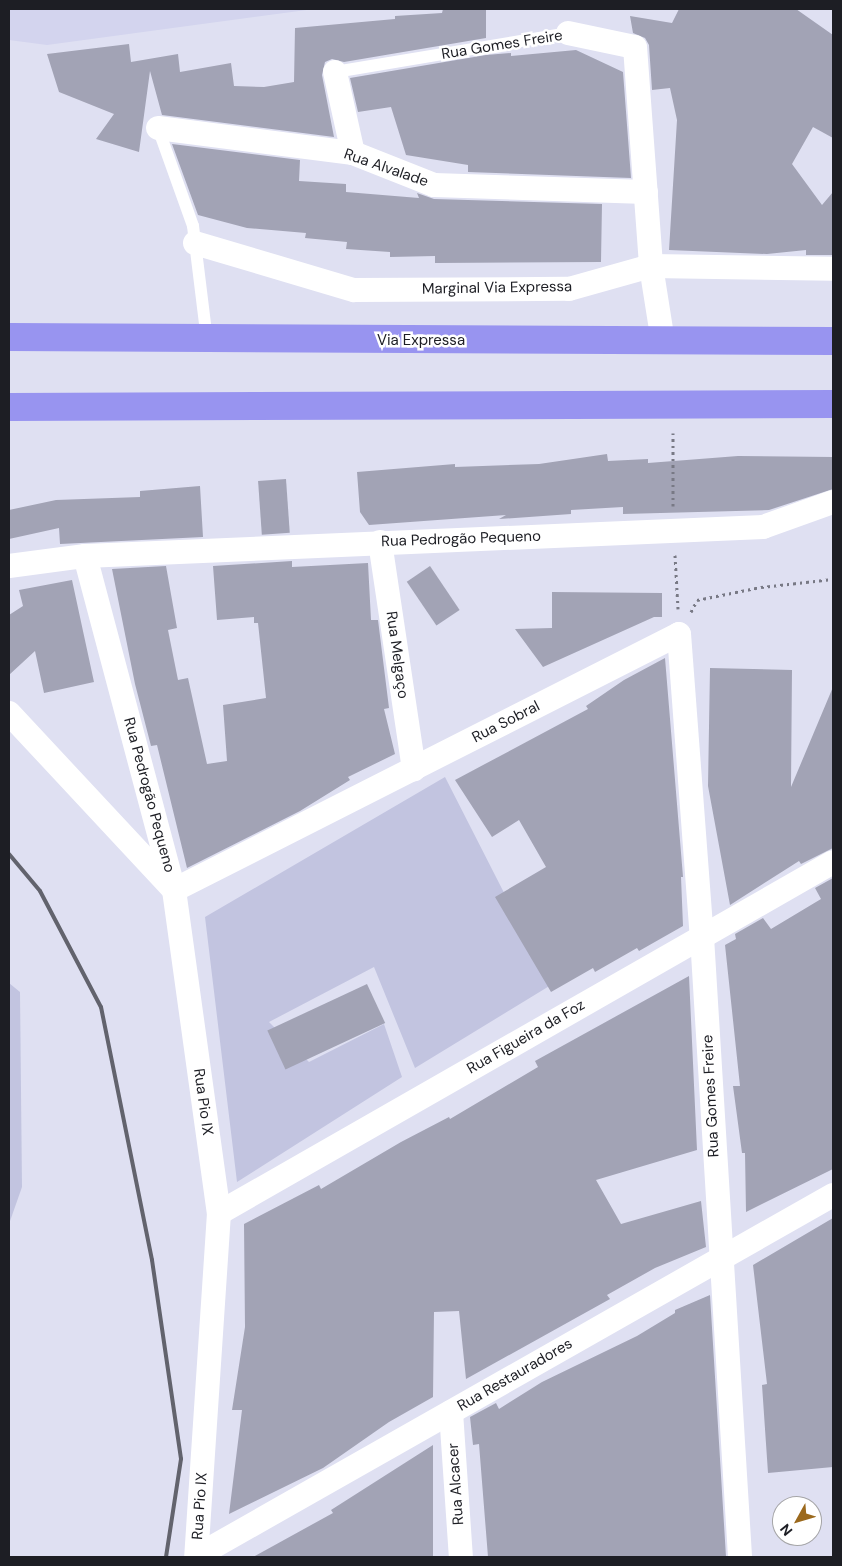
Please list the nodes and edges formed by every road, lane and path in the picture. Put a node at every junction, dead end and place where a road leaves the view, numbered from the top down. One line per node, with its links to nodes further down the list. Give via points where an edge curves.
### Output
1 (568, 33): 2 (lane, Rua Gomes Freire); 5 (street, Rua Gomes Freire, via 635,47)
2 (336, 72): 4 (street, Rua Gomes Freire)
3 (158, 128): 4 (street, Rua Alvalade); 6 (lane, via 193,226)
4 (353, 153): 5 (street, Rua Alvalade, via 434,185)
5 (646, 192): 7 (street, Rua Gomes Freire)
6 (195, 243): 7 (street, Marginal Via Expressa, via 354,290 569,289); 10 (lane)
7 (651, 266): 8 (street, Marginal Via Expressa); 12 (street, Rua Gomes Freire)
8 (833, 269)
9 (9, 337): 10 (highway, Via Expressa)
10 (207, 340): 12 (highway, Via Expressa)
11 (833, 341): 12 (highway, Via Expressa)
12 (663, 342)
13 (833, 404): 14 (highway)
14 (9, 407)
15 (833, 502): 16 (street, Rua Pedrogão Pequeno, via 763,527)
16 (380, 542): 17 (street, Rua Pedrogão Pequeno); 22 (street, Rua Melgaço)
17 (85, 556): 18 (street, Rua Pedrogão Pequeno); 24 (street, Rua Pedrogão Pequeno)
18 (9, 566)
19 (833, 579): 20 (path, via 761,587 697,600)
20 (679, 634): 22 (street, Rua Sobral); 25 (street, Rua Gomes Freire)
21 (9, 713): 24 (street)
22 (414, 768): 24 (street, Rua Sobral)
23 (833, 862): 25 (street, Rua Figueira da Foz)
24 (174, 890): 27 (street, Rua Pio IX)
25 (702, 937): 27 (street, Rua Figueira da Foz); 28 (street, Rua Gomes Freire)
26 (833, 1195): 28 (street, Rua Restauradores)
27 (219, 1213): 30 (street, Rua Pio IX)
28 (721, 1259): 29 (street, Rua Restauradores); 32 (street, Rua Gomes Freire)
29 (451, 1412): 30 (street, Rua Restauradores); 31 (street, Rua Alcacer)
30 (197, 1556)
31 (461, 1557)
32 (740, 1557)

